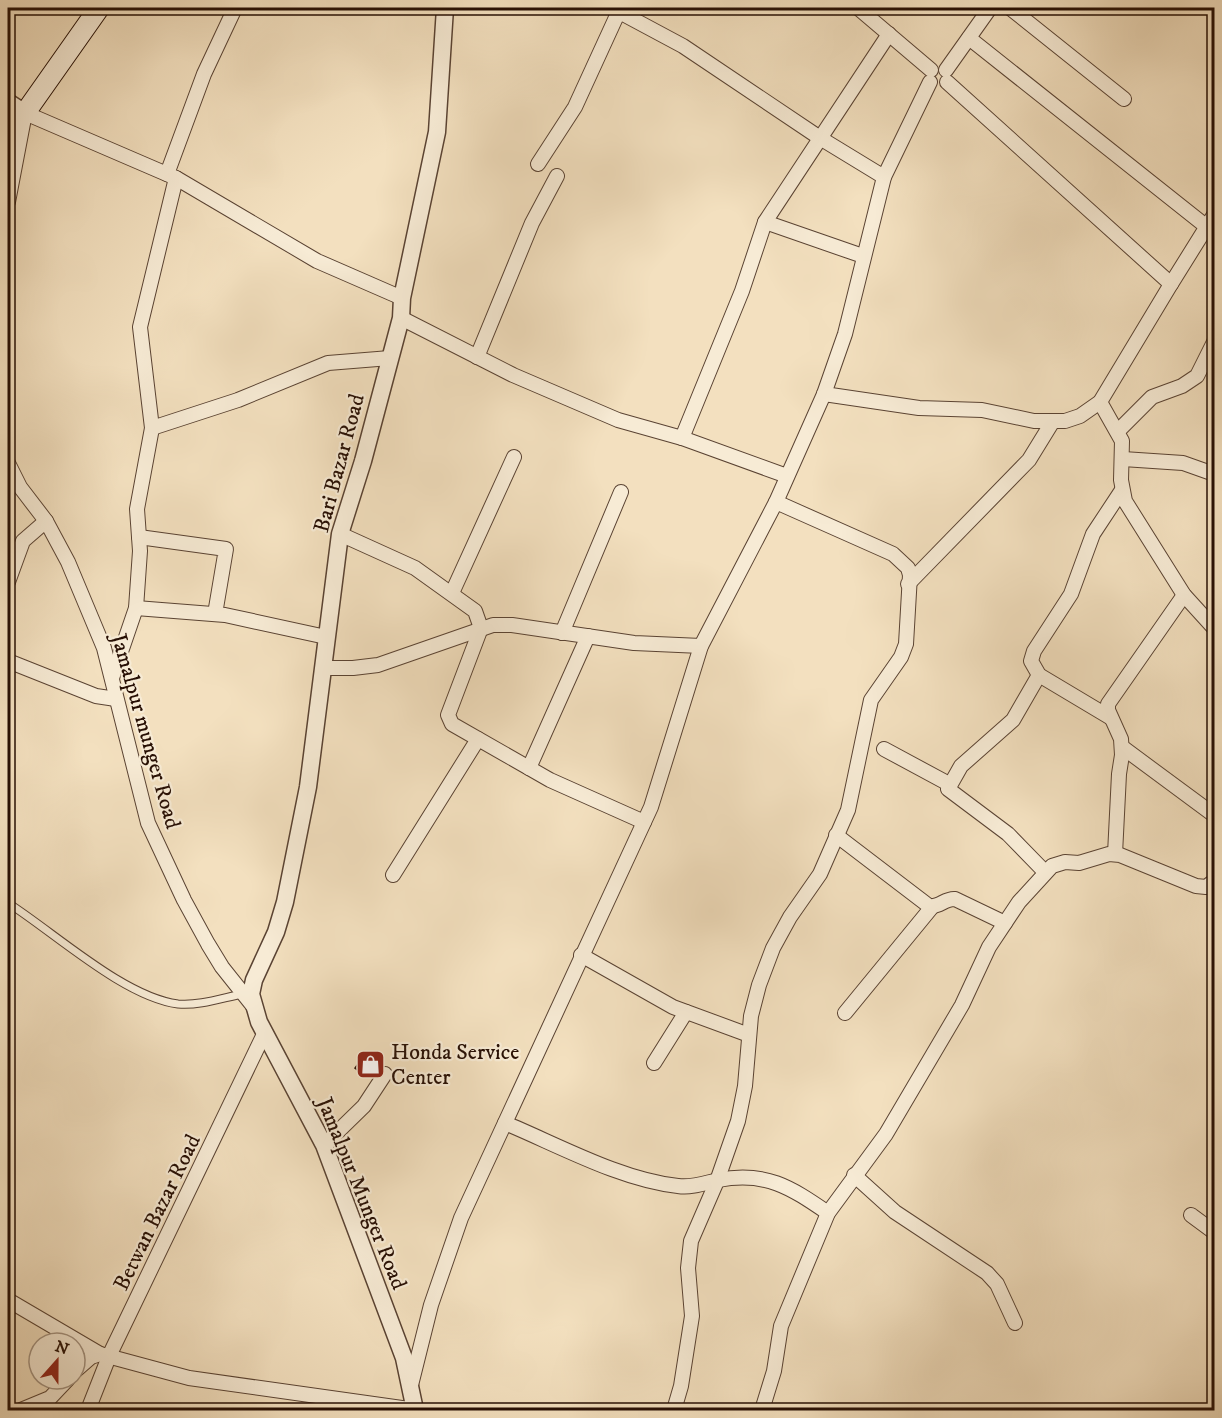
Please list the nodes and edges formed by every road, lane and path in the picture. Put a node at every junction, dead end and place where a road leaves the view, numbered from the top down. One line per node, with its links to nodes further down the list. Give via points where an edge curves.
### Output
1 (99, 8): 14 (main road)
2 (235, 8): 18 (street, via 204,74)
3 (445, 8): 26 (street, Bari Bazar Road, via 437,132)
4 (858, 8): 8 (street)
5 (990, 8): 9 (street)
6 (1010, 8): 12 (street)
7 (615, 9): 16 (street, via 683,46); 17 (street, via 575,108)
8 (889, 34): 10 (street); 16 (street)
9 (969, 38): 11 (street); 22 (street)
10 (931, 76): 11 (street, via 939,86); 20 (street)
11 (946, 76): 25 (street)
12 (1124, 99)
13 (8, 102): 14 (street)
14 (25, 113): 15 (street); 18 (street); 21 (street)
15 (8, 134)
16 (820, 138): 20 (street); 23 (street)
17 (538, 164)
18 (171, 176): 26 (street, via 317,261); 34 (street, via 140,327)
19 (557, 176): 29 (street, via 532,223)
20 (884, 177): 24 (street)
21 (8, 202)
22 (1211, 221): 25 (street)
23 (765, 222): 24 (street); 36 (street, via 742,291)
24 (863, 256): 31 (street, via 845,334)
25 (1171, 284): 32 (street)
26 (402, 298): 27 (street, Bari Bazar Road)
27 (401, 318): 29 (street); 30 (street, Bari Bazar Road)
28 (1215, 342): 35 (street, via 1197,376 1152,397)
29 (477, 357): 36 (street, via 618,420)
30 (390, 358): 34 (street, via 328,363 238,400); 46 (street, Bari Bazar Road)
31 (824, 394): 33 (street, via 874,404 982,410); 41 (street)
32 (1100, 402): 33 (street, via 1080,416); 35 (street)
33 (1053, 422): 49 (street, via 1029,460)
34 (152, 428): 47 (street, via 137,509)
35 (1118, 431): 38 (street)
36 (682, 438): 41 (street)
37 (514, 457): 50 (street)
38 (1123, 459): 40 (street, via 1183,464); 42 (street)
39 (8, 463): 45 (street, Jamalpur munger Road, via 20,487)
40 (1215, 474)
41 (787, 476): 44 (street)
42 (1122, 490): 51 (street, via 1125,501); 62 (street, via 1093,534 1071,594 1034,651 1031,661)
43 (621, 492): 56 (street)
44 (776, 502): 49 (street, via 893,554 908,568); 59 (street)
45 (46, 521): 48 (street, via 23,540); 63 (street, Jamalpur munger Road, via 68,562 104,648)
46 (340, 534): 50 (street, via 396,557); 58 (street, Bari Bazar Road)
47 (139, 537): 52 (street); 53 (street, via 226,549)
48 (8, 582)
49 (908, 584): 73 (street, via 906,644 871,700 854,789)
50 (452, 593): 54 (street, via 475,611)
51 (1184, 595): 55 (street); 65 (street, via 1111,698)
52 (136, 608): 53 (street); 63 (street)
53 (215, 614): 58 (street)
54 (481, 628): 56 (street, via 512,625); 61 (street, via 378,665); 66 (street, via 447,718)
55 (1215, 628)
56 (562, 633): 57 (street)
57 (588, 636): 59 (street); 69 (street)
58 (326, 637): 61 (street, Bari Bazar Road)
59 (701, 646): 72 (street, via 665,768)
60 (8, 662): 64 (street, via 96,696)
61 (324, 668): 81 (street, Bari Bazar Road, via 300,829)
62 (1039, 675): 65 (street); 70 (street, via 1013,720 967,760)
63 (112, 678): 64 (street, Jamalpur munger Road)
64 (116, 699): 83 (street, Jamalpur munger Road, via 148,823 189,909 222,967)
65 (1111, 718): 67 (street)
66 (478, 739): 69 (street); 76 (street)
67 (1122, 747): 71 (street); 74 (street)
68 (884, 749): 70 (street)
69 (529, 768): 72 (street)
70 (949, 784): 75 (street, via 949,792 1008,834)
71 (1215, 815)
72 (644, 822): 82 (street)
73 (836, 835): 79 (street); 87 (street, via 820,874 773,948 759,985)
74 (1115, 854): 75 (street, via 1079,863 1065,862); 77 (street, via 1196,886 1206,887)
75 (1045, 872): 80 (street)
76 (393, 875)
77 (1215, 881)
78 (8, 903): 83 (lane, via 151,996 179,1004)
79 (932, 907): 80 (street, via 952,899); 85 (street)
80 (1005, 923): 92 (street, via 886,1134)
81 (276, 932): 83 (street, Jamalpur Munger Road)
82 (581, 955): 84 (street, via 646,994); 90 (street)
83 (248, 1000): 86 (street, Jamalpur Munger Road)
84 (686, 1012): 87 (street); 88 (street)
85 (845, 1013)
86 (265, 1032): 91 (street, Jamalpur Munger Road); 99 (street, Betwan Bazar Road)
87 (749, 1035): 93 (street, via 738,1120)
88 (654, 1063)
89 (385, 1074): 91 (street, via 364,1107)
90 (505, 1123): 93 (street, via 652,1181 679,1186); 101 (street, via 445,1262)
91 (324, 1145): 101 (street, Jamalpur Munger Road)
92 (854, 1175): 94 (street); 98 (street, via 895,1212 987,1273)
93 (717, 1181): 94 (street, via 747,1176 780,1182); 108 (street, via 691,1241 688,1269 692,1316)
94 (828, 1213): 109 (street, via 781,1326 774,1371)
95 (1191, 1215): 96 (street)
96 (1215, 1232)
97 (8, 1300): 99 (street)
98 (1015, 1323)
99 (105, 1354): 100 (street); 106 (street, Betwan Bazar Road); 107 (street, via 189,1378)
100 (87, 1360)
101 (411, 1386): 107 (street, Jamalpur Munger Road)
102 (57, 1391): 104 (street)
103 (61, 1391): 105 (street)
104 (21, 1410)
105 (51, 1410)
106 (88, 1410)
107 (415, 1410)
108 (674, 1410)
109 (762, 1410)

